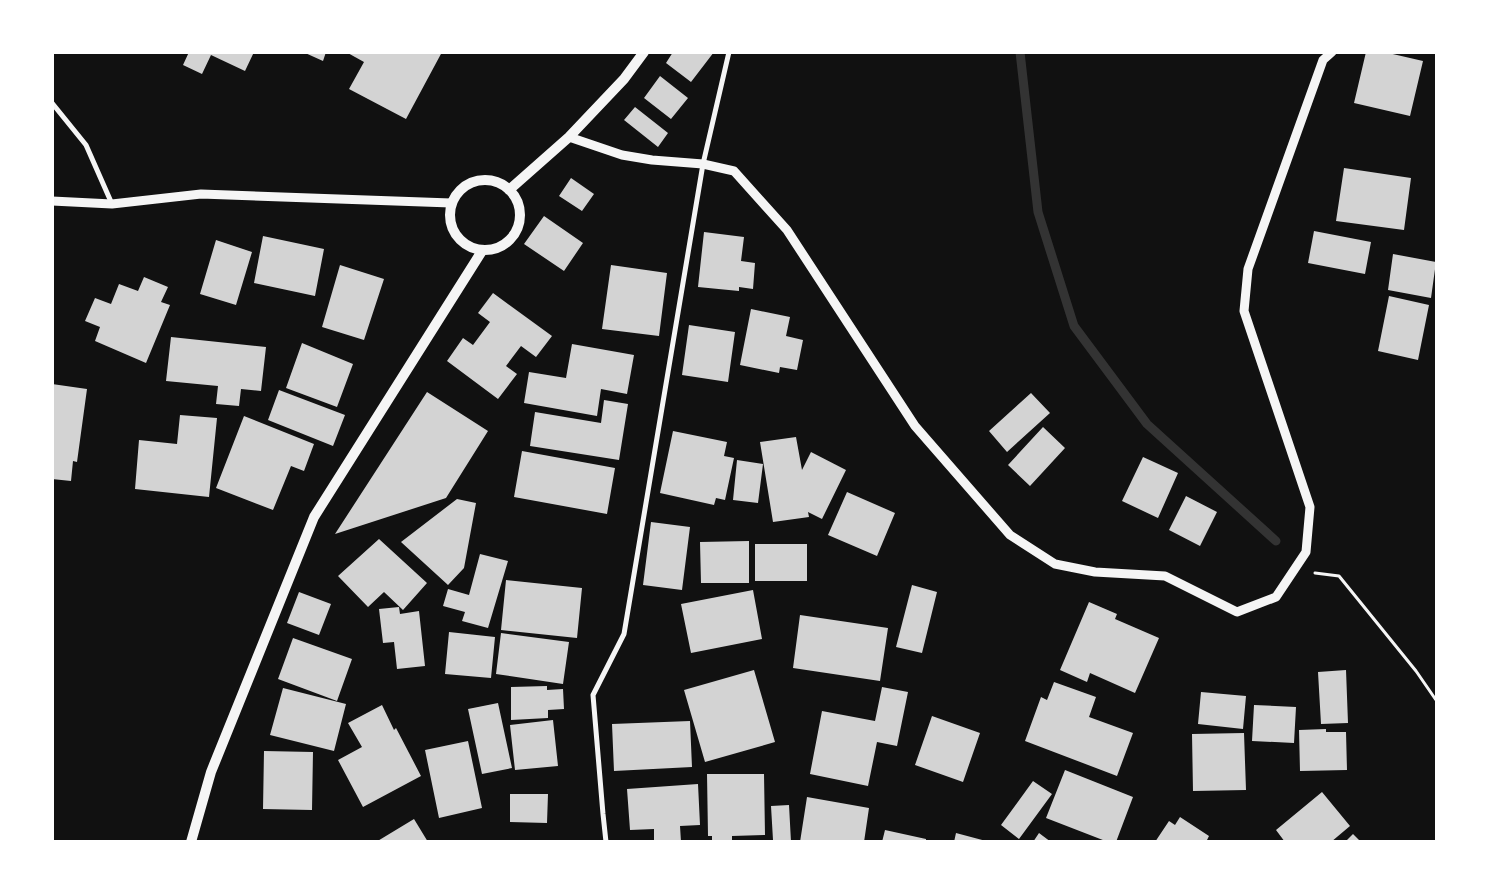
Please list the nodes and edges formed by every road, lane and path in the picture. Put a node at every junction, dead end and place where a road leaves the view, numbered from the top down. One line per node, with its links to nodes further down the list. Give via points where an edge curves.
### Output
1 (644, 52): 5 (main road, via 624,79)
2 (729, 52): 6 (street)
3 (1332, 52): 12 (street, via 1323,60 1248,269 1244,311 1310,507 1306,552)
4 (52, 103): 10 (street, via 86,145)
5 (569, 137): 6 (street, via 622,155); 7 (main road)
6 (703, 164): 12 (street, via 734,172 787,230 915,426 1010,535 1055,564 1095,572 1165,576 1237,612 1276,597); 15 (street, via 624,634 593,695)
7 (509, 190): 9 (main road, via 488,180 476,181 465,185); 11 (main road, via 520,211 515,235 494,250)
8 (52, 201): 10 (street)
9 (451, 203): 10 (street, via 201,194); 11 (main road, via 451,229 459,240)
10 (112, 204)
11 (482, 251): 14 (main road, via 314,517 211,772)
12 (1294, 569): 13 (path, via 1339,576)
13 (1436, 700)
14 (191, 842)
15 (606, 842)

